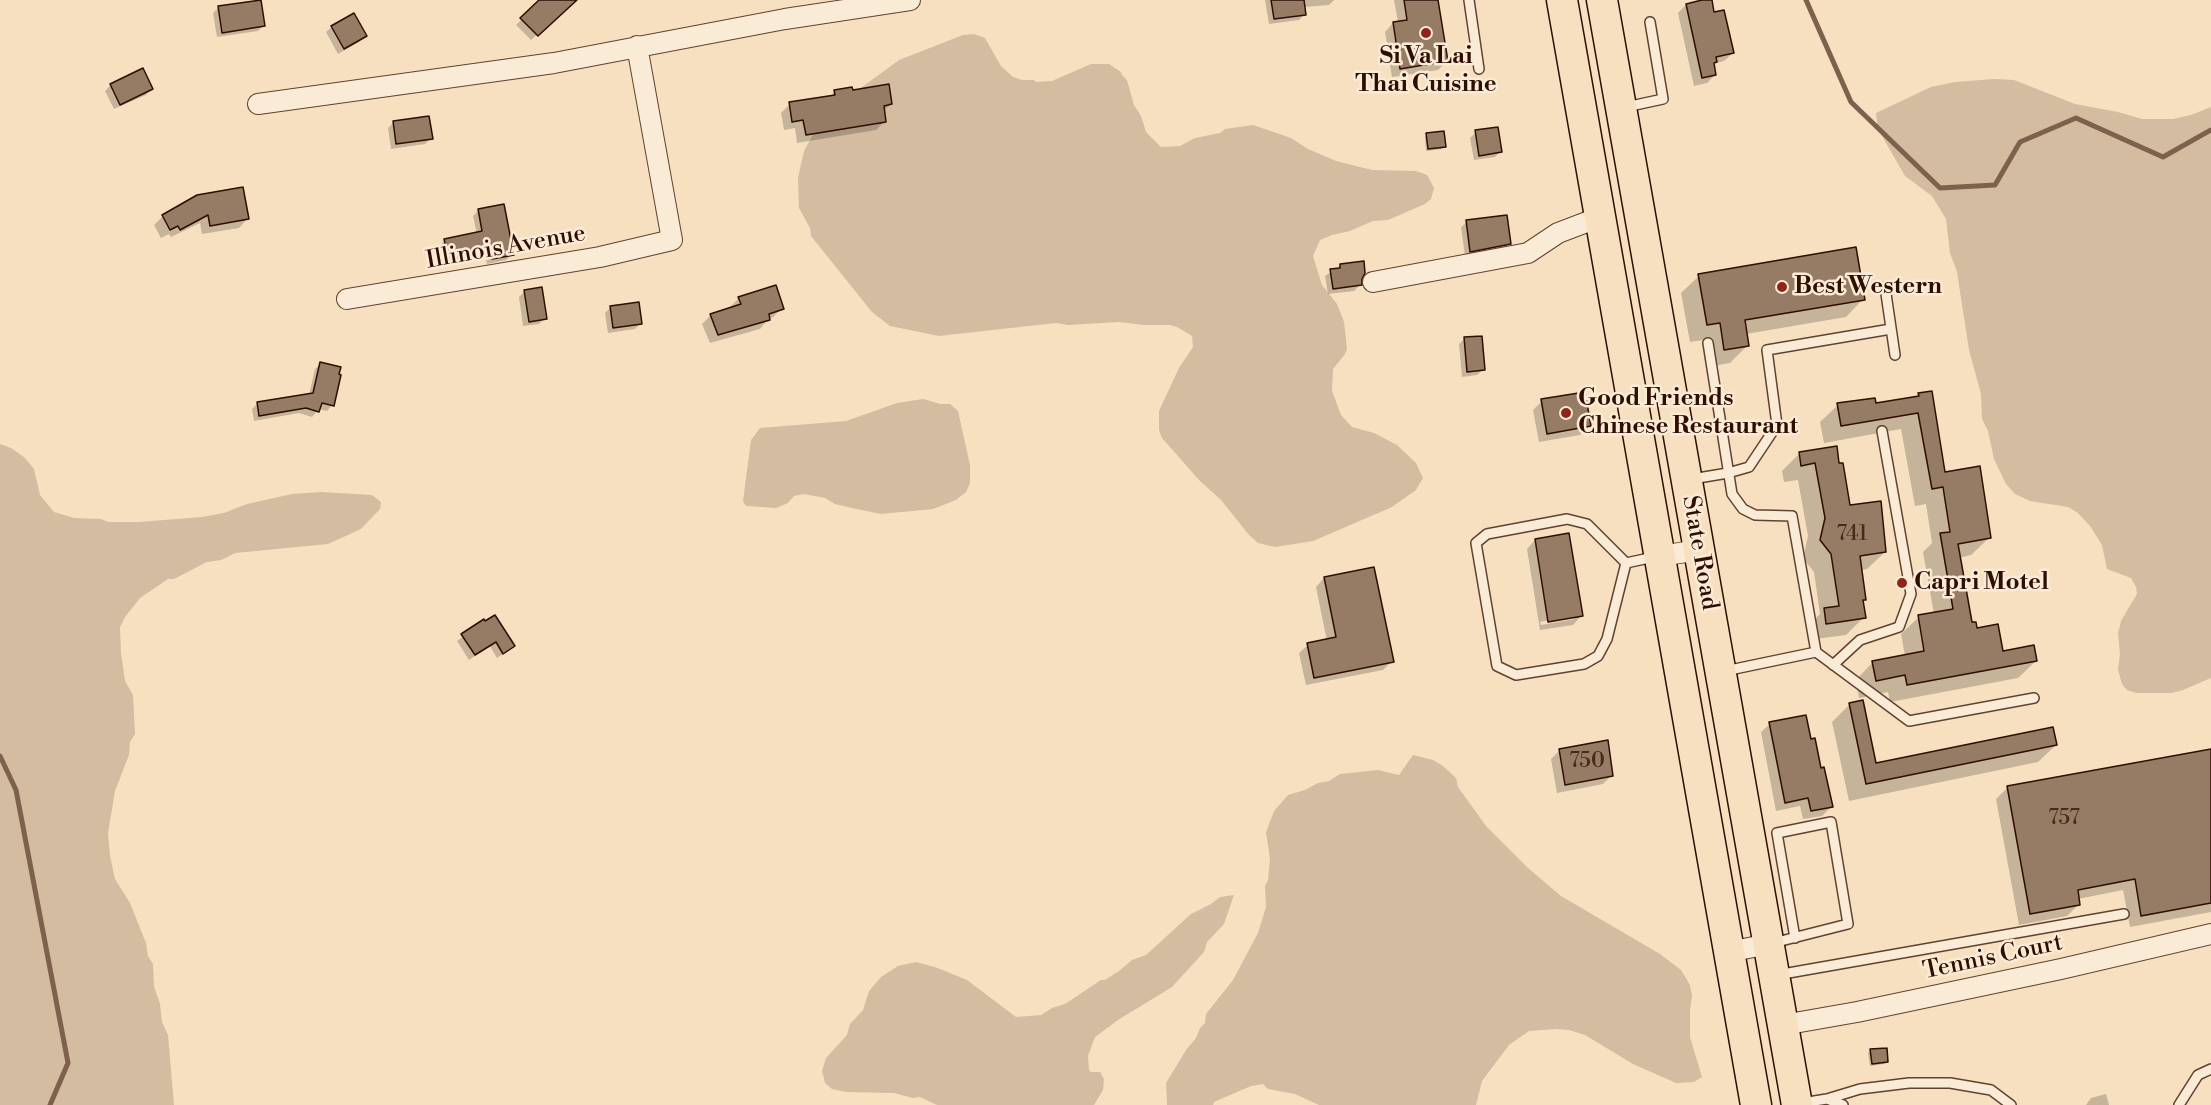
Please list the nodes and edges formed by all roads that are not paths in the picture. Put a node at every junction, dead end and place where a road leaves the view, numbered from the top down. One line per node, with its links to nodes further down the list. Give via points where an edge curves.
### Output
1 (910, 0): 6 (street)
2 (1469, 0): 7 (lane)
3 (1562, 0): 10 (main road, State Road)
4 (1602, 0): 9 (main road, State Road)
5 (1650, 22): 9 (lane, via 1663,99)
6 (637, 46): 8 (street, via 554,63); 13 (street, Illinois Avenue, via 672,240 600,258)
7 (1479, 69)
8 (258, 104)
9 (1621, 108): 19 (main road, State Road)
10 (1600, 218): 11 (street, via 1558,233 1528,253); 21 (main road, State Road)
11 (1373, 282)
12 (1885, 287): 14 (lane)
13 (347, 299)
14 (1891, 329): 16 (lane); 18 (lane, via 1767,350 1777,424 1749,466)
15 (1708, 343): 18 (lane)
16 (1895, 355)
17 (1882, 431): 24 (lane, via 1911,594 1899,627 1860,640)
18 (1728, 473): 19 (lane); 23 (lane, via 1732,494 1743,509 1755,515 1792,516)
19 (1686, 480): 20 (main road, State Road)
20 (1699, 550): 21 (street); 25 (main road, State Road)
21 (1660, 556): 22 (lane); 30 (main road, State Road)
22 (1626, 563): 22 (lane, via 1598,656 1584,664 1516,675 1497,666 1476,543 1487,534 1567,519 1587,524)
23 (1816, 652): 24 (lane); 25 (lane)
24 (1833, 665): 26 (lane, via 1909,721)
25 (1720, 672): 29 (main road, State Road)
26 (2034, 698)
27 (2124, 914): 31 (lane)
28 (2211, 934): 32 (street, Tennis Court)
29 (1782, 941): 29 (lane, via 1848,924 1832,822 1777,832); 30 (street); 31 (main road, State Road)
30 (1728, 952): 36 (main road, State Road)
31 (1774, 975): 32 (main road, State Road)
32 (1784, 1025): 35 (main road, State Road)
33 (2211, 1070): 39 (lane, via 2198,1075)
34 (1827, 1099): 35 (lane); 37 (lane); 38 (lane, via 1860,1089 1950,1083 1991,1090)
35 (1796, 1104)
36 (1756, 1105)
37 (1843, 1105)
38 (2011, 1105)
39 (2179, 1105)

